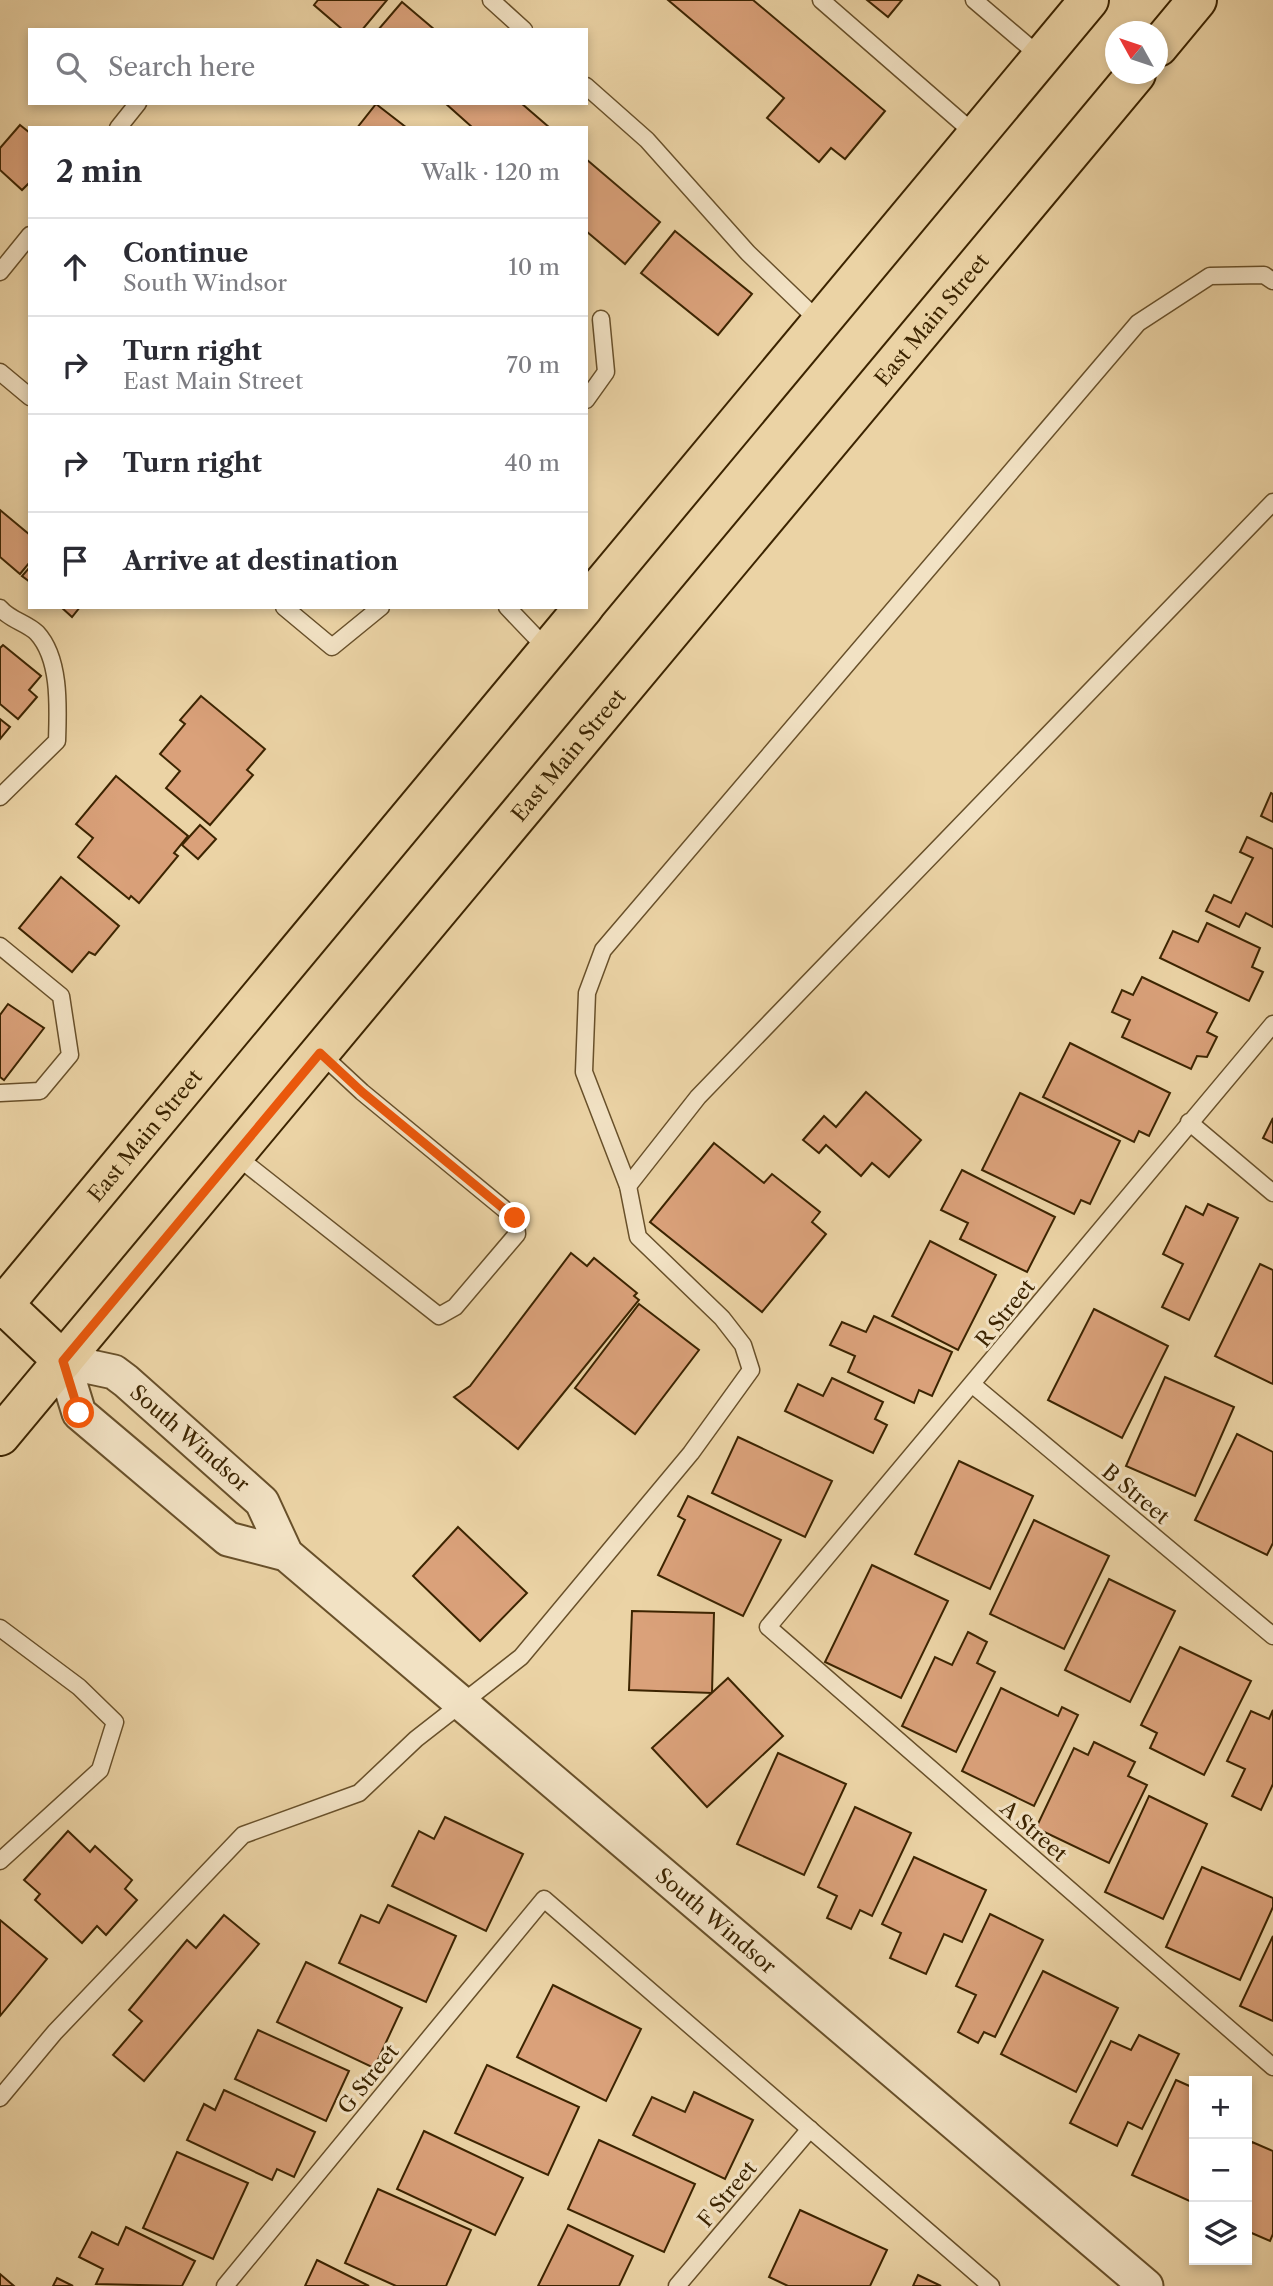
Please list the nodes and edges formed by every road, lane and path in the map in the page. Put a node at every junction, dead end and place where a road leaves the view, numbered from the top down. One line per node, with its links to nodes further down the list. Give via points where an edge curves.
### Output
1 (491, 0): 6 (lane)
2 (821, 0): 13 (lane)
3 (974, 0): 8 (lane)
4 (1089, 0): 8 (main road, East Main Street)
5 (1197, 0): 7 (main road)
6 (522, 28)
7 (1168, 34)
8 (1041, 57): 13 (main road, East Main Street)
9 (1128, 84): 33 (main road, East Main Street)
10 (588, 88): 18 (lane, via 647,139 748,253)
11 (136, 105): 12 (lane)
12 (120, 126)
13 (976, 135): 18 (main road, East Main Street)
14 (28, 237): 15 (lane)
15 (0, 272)
16 (1273, 281): 37 (lane, via 1264,275 1210,276 1138,323 603,950 587,993 584,1072)
17 (601, 319): 21 (lane, via 606,372)
18 (820, 322): 23 (main road, East Main Street)
19 (0, 372): 20 (lane)
20 (28, 395)
21 (588, 397)
22 (1273, 502): 37 (lane, via 698,1097)
23 (588, 602)
24 (0, 608): 30 (lane, via 37,633 52,664 58,696 57,741)
25 (286, 609): 26 (lane, via 332,647)
26 (380, 609)
27 (510, 609): 29 (lane)
28 (582, 609): 29 (main road, East Main Street)
29 (548, 650): 39 (main road, East Main Street)
30 (0, 797)
31 (0, 946): 34 (lane, via 61,996 70,1055 40,1091)
32 (1273, 1024): 35 (lane, R Street)
33 (320, 1053): 36 (main road, East Main Street); 36 (lane, via 515,1218 517,1234 455,1307 439,1317)
34 (0, 1093)
35 (1189, 1122): 38 (lane); 41 (lane, R Street)
36 (235, 1155): 40 (main road, East Main Street)
37 (628, 1186): 47 (lane, via 638,1237 722,1318 743,1345 751,1370 691,1453 521,1657)
38 (1273, 1193)
39 (1, 1305): 40 (main road, South Windsor)
40 (63, 1361): 42 (main road, East Main Street); 43 (street, South Windsor, via 114,1372 126,1381 262,1502); 43 (street, South Windsor, via 79,1413 228,1539)
41 (973, 1385): 44 (lane, R Street); 46 (lane, B Street)
42 (0, 1436)
43 (286, 1554): 47 (street, South Windsor)
44 (768, 1627): 49 (lane, A Street)
45 (0, 1628): 48 (lane, via 79,1687 115,1722 100,1770)
46 (1273, 1636)
47 (462, 1703): 50 (lane, via 359,1793 243,1835 55,2032); 55 (street, South Windsor)
48 (0, 1861)
49 (1273, 2067)
50 (0, 2098)
51 (810, 2129): 52 (lane, G Street, via 544,1899); 53 (lane, F Street); 54 (lane)
52 (225, 2286)
53 (677, 2286)
54 (991, 2286)
55 (1146, 2286)

